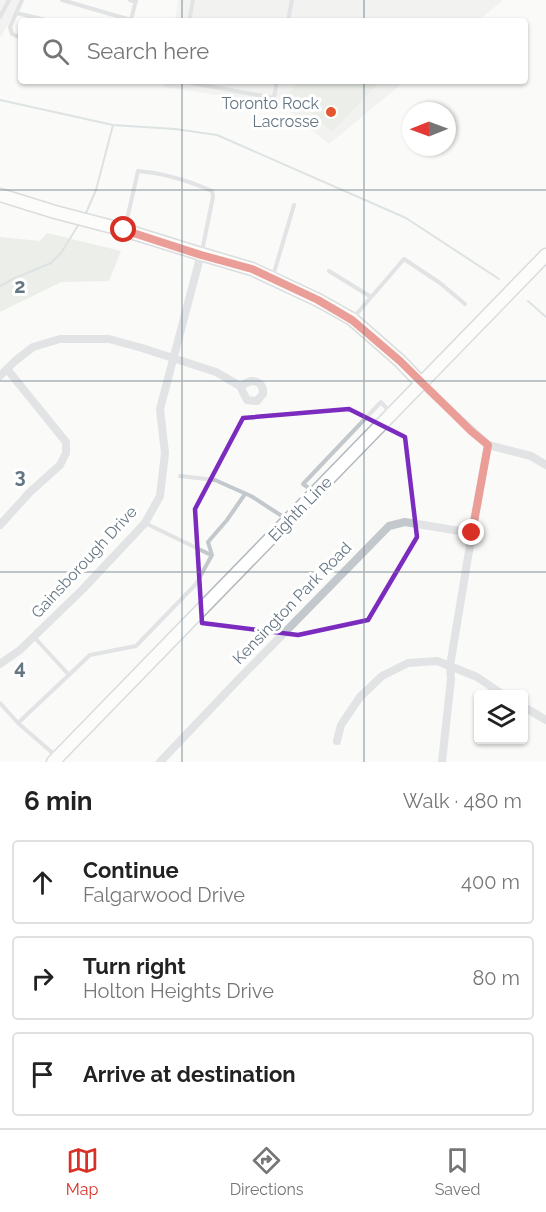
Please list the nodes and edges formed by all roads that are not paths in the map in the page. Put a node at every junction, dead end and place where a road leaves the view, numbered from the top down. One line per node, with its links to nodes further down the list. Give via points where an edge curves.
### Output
1 (9, 0): 9 (lane)
2 (22, 0): 8 (lane)
3 (62, 0): 11 (lane)
4 (130, 0): 7 (lane)
5 (193, 0): 13 (lane)
6 (292, 0): 14 (lane)
7 (136, 1): 12 (lane)
8 (16, 13): 10 (lane); 15 (lane, via 10,27)
9 (0, 17)
10 (37, 18)
11 (124, 18)
12 (132, 18)
13 (190, 18)
14 (289, 18)
15 (18, 37)
16 (198, 84): 17 (lane, via 274,98)
17 (276, 84)
18 (0, 195): 20 (street)
19 (294, 204): 24 (lane)
20 (124, 230): 21 (street); 21 (lane, via 138,171 198,185 212,191 213,197)
21 (201, 255): 24 (street); 28 (street, Gainsborough Drive)
22 (546, 255): 31 (street, Eighth Line)
23 (329, 271): 25 (lane)
24 (272, 278): 27 (street)
25 (371, 297): 26 (lane, via 404,259); 27 (lane)
26 (465, 304)
27 (352, 320): 31 (street)
28 (173, 359): 29 (street, via 109,339 60,339 33,347); 32 (street, via 216,372); 38 (street, Gainsborough Drive, via 160,409 165,453 160,496)
29 (7, 369): 30 (street); 39 (street, via 66,442 66,453 60,465)
30 (0, 376)
31 (421, 383): 33 (street); 37 (street, Eighth Line)
32 (240, 386)
33 (488, 445): 34 (street, via 531,456); 40 (street)
34 (546, 465)
35 (180, 476): 36 (lane, via 215,480)
36 (245, 494): 37 (lane); 41 (lane, via 208,542)
37 (288, 520): 52 (street, Eighth Line)
38 (145, 523): 41 (lane); 42 (street, Gainsborough Drive)
39 (0, 525)
40 (472, 533): 44 (street); 53 (street, Kensington Park Road, via 405,522 389,526)
41 (212, 555): 45 (lane, via 196,584 136,646 90,655)
42 (34, 637): 43 (street, Gainsborough Drive); 45 (lane)
43 (0, 664)
44 (450, 666): 46 (street); 51 (street, via 437,661 408,663 381,676 341,725); 54 (street)
45 (69, 675): 50 (lane)
46 (496, 690)
47 (0, 703): 50 (lane)
48 (528, 709): 49 (street)
49 (546, 720)
50 (18, 723): 52 (lane)
51 (337, 741)
52 (56, 760)
53 (160, 762)
54 (441, 762)

